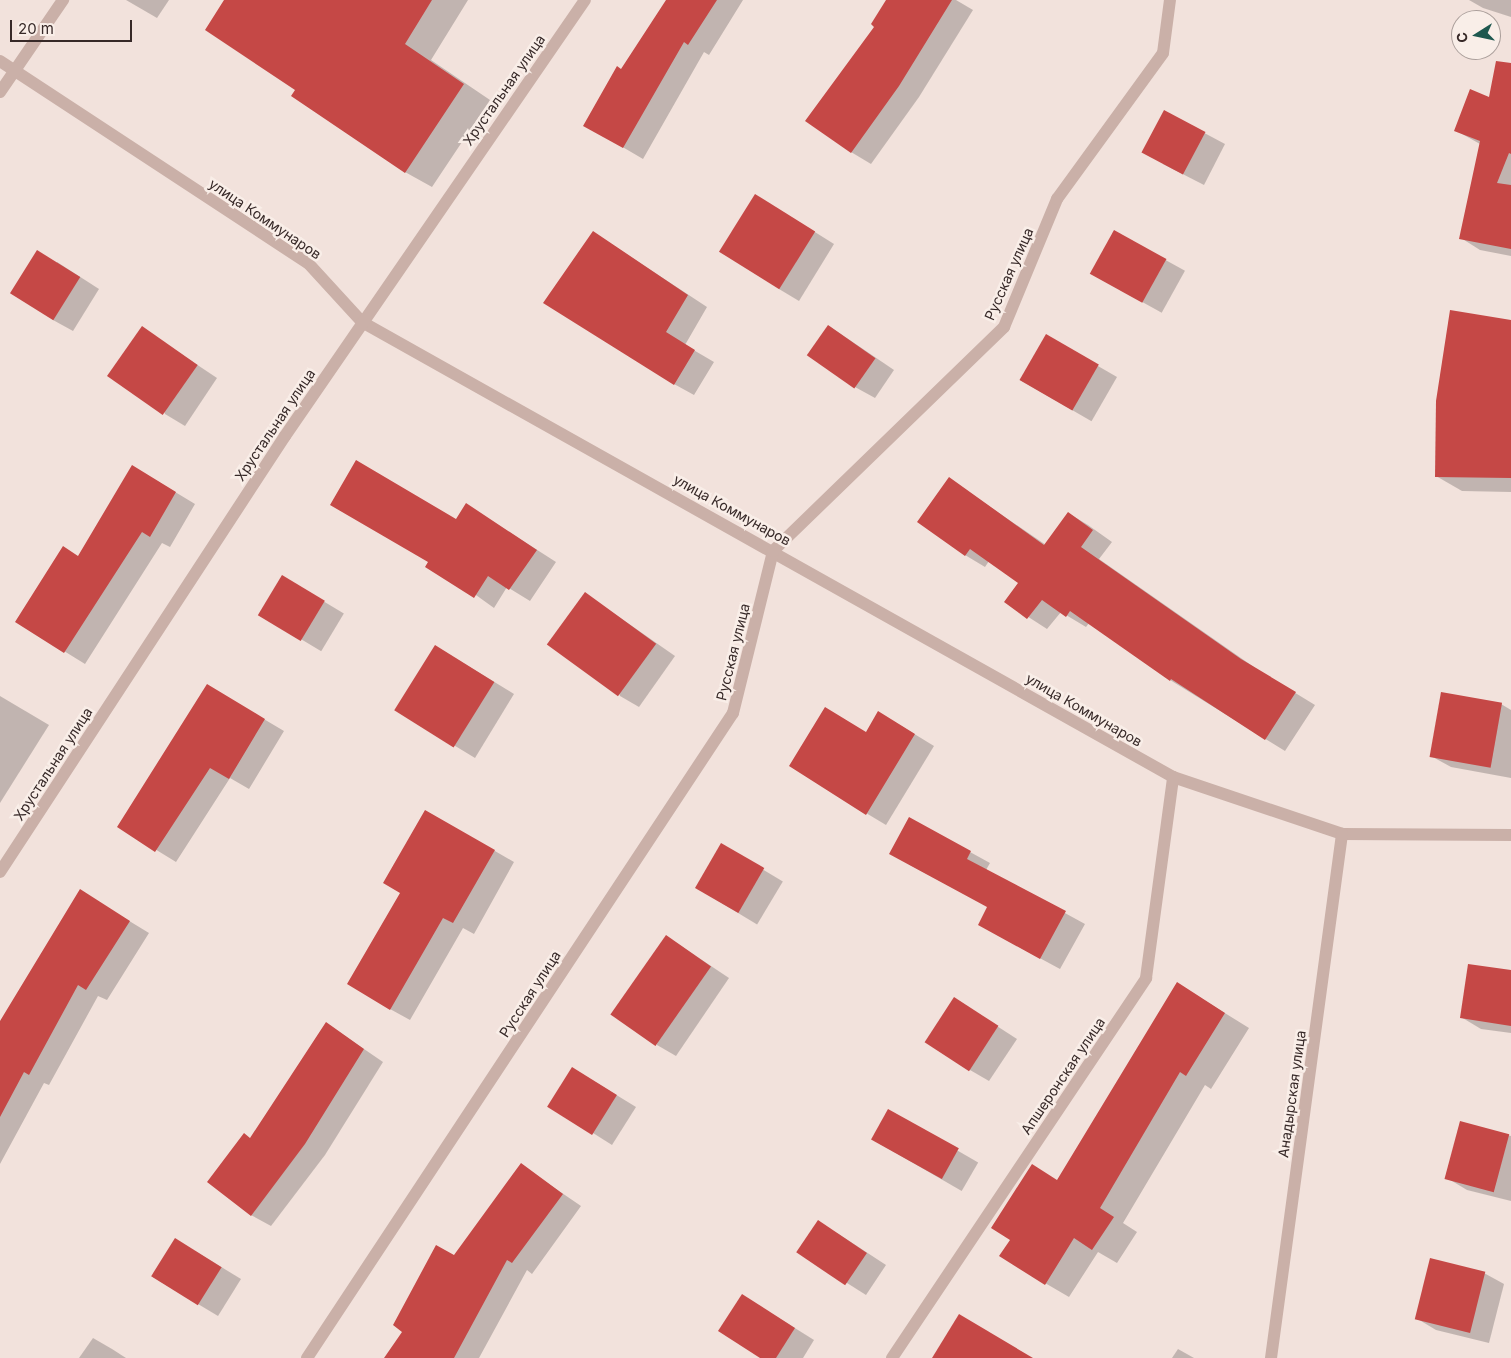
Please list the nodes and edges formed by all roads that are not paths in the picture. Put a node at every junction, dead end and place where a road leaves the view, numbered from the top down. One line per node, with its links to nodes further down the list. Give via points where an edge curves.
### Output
1 (62, 0): 5 (street)
2 (585, 0): 7 (street, Хрустальная улица)
3 (1170, 0): 8 (street, Русская улица, via 1163,53 1057,199 1004,328)
4 (0, 61): 5 (street, улица Коммунаров)
5 (14, 70): 6 (street); 7 (street, улица Коммунаров, via 308,263)
6 (0, 92)
7 (362, 322): 8 (street, улица Коммунаров); 12 (street, Хрустальная улица)
8 (774, 551): 9 (street, улица Коммунаров); 13 (street, Русская улица, via 733,713)
9 (1173, 777): 10 (street, улица Коммунаров); 14 (street, Апшеронская улица, via 1146,978)
10 (1342, 834): 11 (street, улица Коммунаров); 15 (street, Анадырская улица)
11 (1511, 834)
12 (0, 872)
13 (308, 1358)
14 (892, 1358)
15 (1271, 1358)

